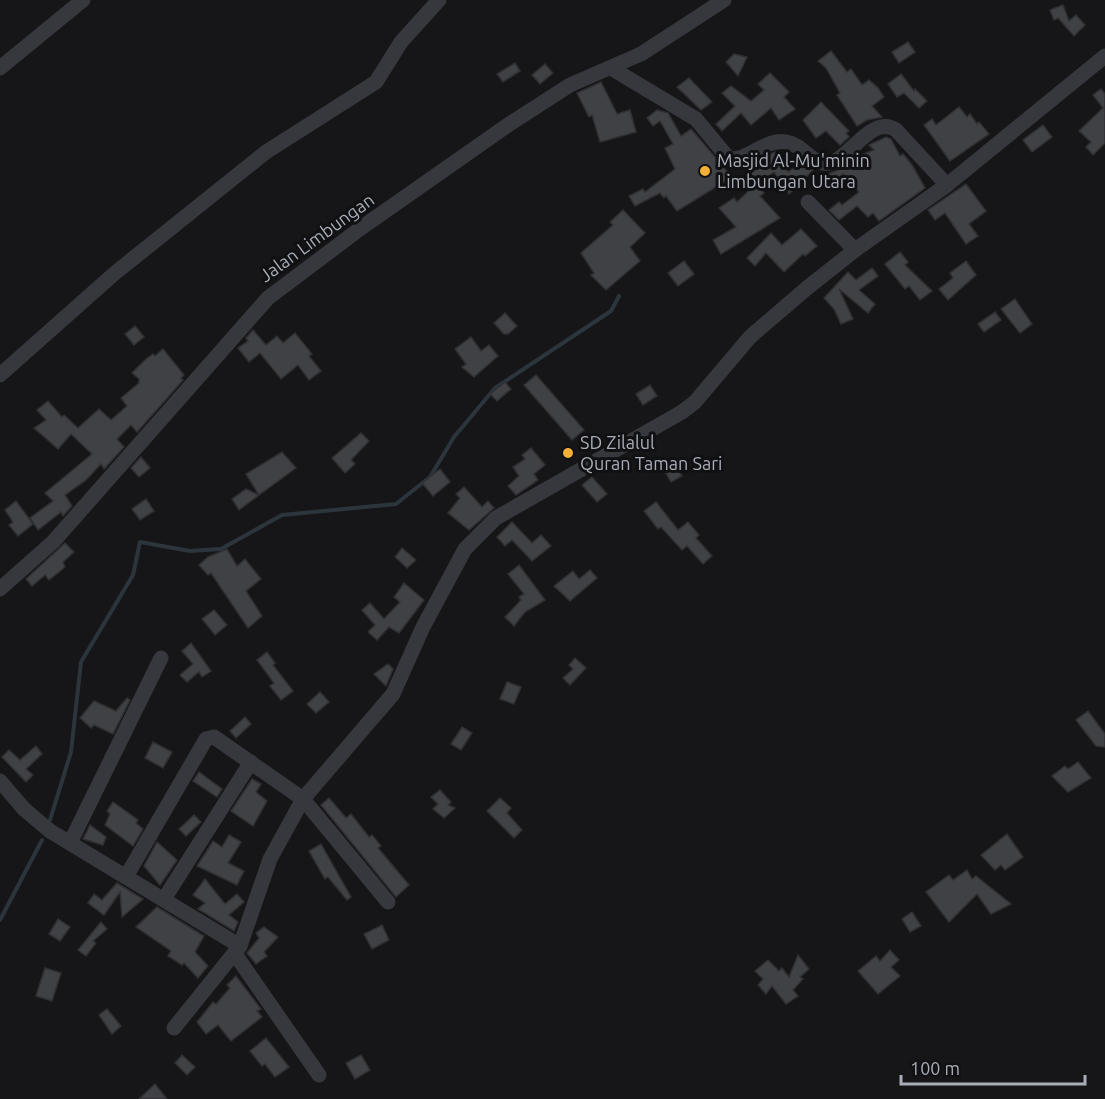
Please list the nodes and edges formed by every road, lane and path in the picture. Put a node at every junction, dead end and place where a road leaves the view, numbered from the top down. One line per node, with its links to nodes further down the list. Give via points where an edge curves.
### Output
1 (83, 0): 5 (street)
2 (439, 0): 10 (street, via 401,42 376,82 266,152 115,273)
3 (724, 0): 6 (street, Jalan Limbungan, via 670,37)
4 (1105, 56): 7 (street)
5 (0, 68)
6 (610, 68): 7 (street, via 696,119 729,159 783,141 800,146 818,163 828,164 876,128 886,125 896,130); 11 (street, Jalan Limbungan, via 570,85 508,126 268,298 53,542)
7 (947, 185): 9 (street)
8 (808, 202): 9 (street)
9 (855, 250): 15 (street, via 750,337 682,412 496,518 474,537 423,627 393,694)
10 (0, 375)
11 (0, 589)
12 (161, 658): 16 (street)
13 (251, 762): 15 (street); 17 (street, via 220,740 206,739); 18 (street)
14 (0, 781): 16 (street, via 37,820)
15 (303, 799): 19 (street); 20 (street, via 270,859)
16 (70, 843): 17 (street)
17 (127, 875): 18 (street)
18 (164, 898): 20 (street)
19 (388, 902)
20 (238, 950): 21 (street); 22 (street)
21 (174, 1028)
22 (320, 1075)

